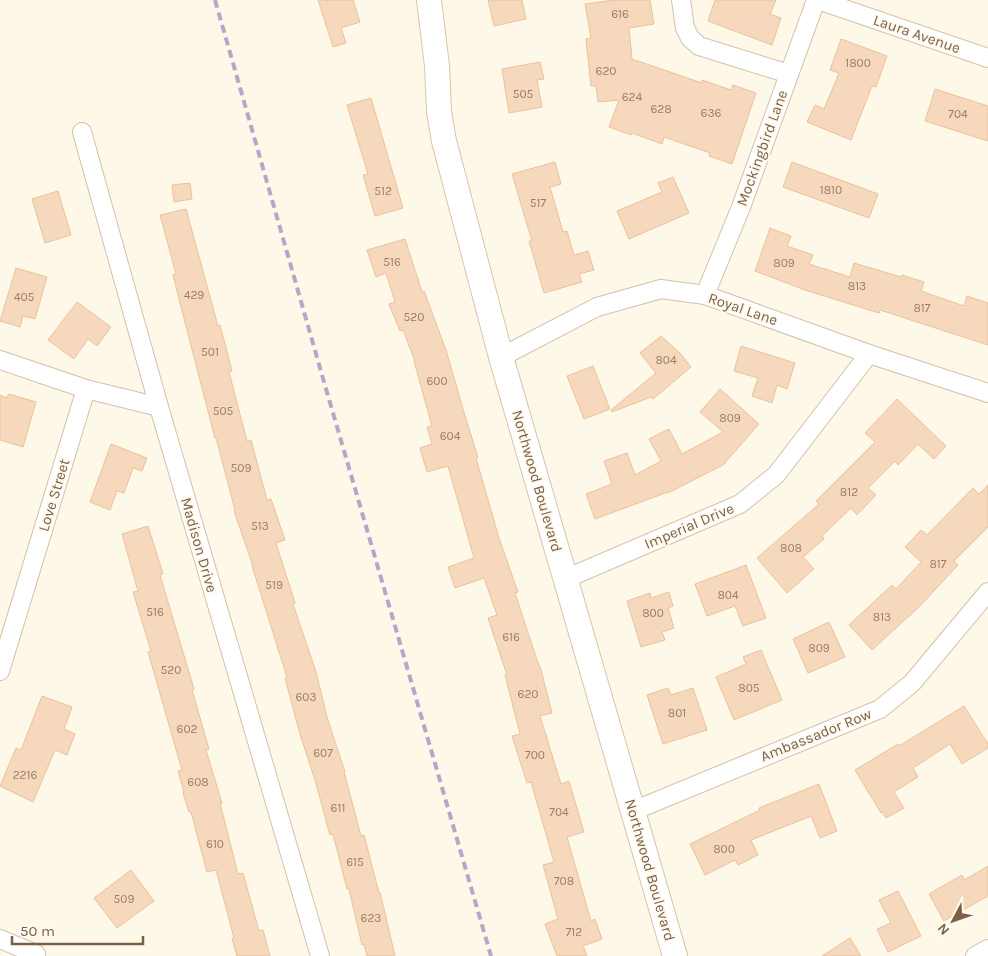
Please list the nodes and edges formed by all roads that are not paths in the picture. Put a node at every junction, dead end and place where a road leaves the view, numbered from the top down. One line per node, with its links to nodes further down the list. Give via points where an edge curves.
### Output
1 (429, 0): 9 (street, Northwood Boulevard, via 444,141)
2 (681, 0): 5 (street, via 685,28 699,46)
3 (817, 0): 4 (street, Laura Avenue); 5 (street, Mockingbird Lane)
4 (988, 58)
5 (789, 74): 7 (street, Mockingbird Lane)
6 (82, 132): 13 (street, Madison Drive)
7 (705, 295): 8 (street, Royal Lane); 9 (street, Royal Lane, via 661,288 597,307)
8 (869, 354): 12 (street, Royal Lane); 14 (street, Imperial Drive, via 776,475 740,504)
9 (501, 357): 14 (street, Northwood Boulevard)
10 (0, 360): 11 (street)
11 (86, 389): 13 (street); 16 (street, Love Street)
12 (988, 394)
13 (159, 407): 21 (street, Madison Drive)
14 (565, 579): 17 (street, Northwood Boulevard)
15 (988, 592): 17 (street, Ambassador Row, via 912,683 880,709)
16 (0, 671)
17 (633, 811): 22 (street, Northwood Boulevard)
18 (0, 939): 20 (street)
19 (988, 949): 23 (street)
20 (36, 954)
21 (320, 956)
22 (675, 956)
23 (975, 956)

